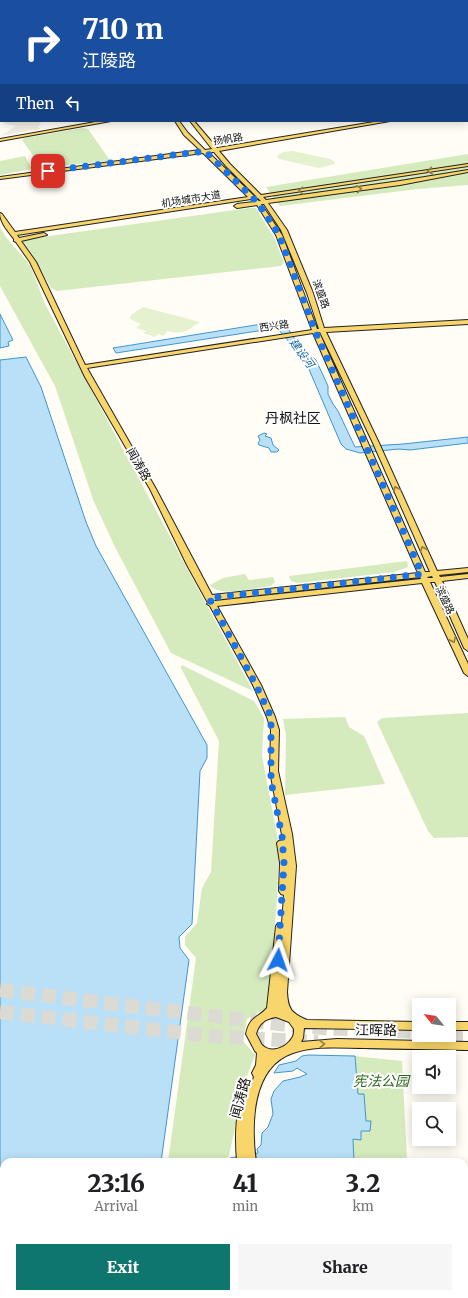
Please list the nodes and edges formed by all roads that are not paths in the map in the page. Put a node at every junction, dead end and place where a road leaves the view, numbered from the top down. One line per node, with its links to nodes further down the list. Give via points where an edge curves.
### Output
1 (30, 0): 2 (main road)
2 (39, 0)
3 (92, 122): 11 (main road)
4 (103, 122): 11 (main road)
5 (178, 122): 13 (main road, 滨盛路, via 186,134)
6 (186, 122): 13 (main road, via 194,137)
7 (186, 122): 12 (main road)
8 (193, 122): 12 (main road, 滨盛路)
9 (375, 122): 13 (main road)
10 (382, 122): 13 (main road, 扬帆路)
11 (0, 139)
12 (206, 140): 13 (main road, 滨盛路)
13 (209, 150): 16 (main road, 扬帆路); 17 (main road, 滨盛路); 18 (main road, 滨盛路)
14 (468, 165): 17 (main road, 机场城市大道, one-way to 17)
15 (468, 171): 19 (main road, one-way to 15)
16 (0, 177)
17 (260, 197): 18 (main road, 机场城市大道); 19 (main road, 滨盛路)
18 (253, 198): 20 (main road, 滨盛路); 22 (main road, 机场城市大道)
19 (265, 202): 20 (main road, 机场城市大道); 26 (main road, 滨盛路, via 284,230 310,293)
20 (258, 203): 23 (main road, 机场城市大道); 26 (main road, 滨盛路, via 279,235)
21 (0, 215): 22 (main road, 闻涛路)
22 (12, 234): 23 (main road, 闻涛路)
23 (16, 240): 27 (main road, 闻涛路, via 33,262)
24 (468, 322): 26 (main road, 西兴路)
25 (468, 326): 26 (main road, 西兴路)
26 (320, 332): 27 (main road, 西兴路); 29 (main road, 滨盛路); 30 (main road, 滨盛路, one-way to 26, via 377,445)
27 (85, 369): 32 (main road, 闻涛路, via 153,489)
28 (468, 570): 30 (main road)
29 (423, 576): 30 (main road); 32 (main road); 34 (main road, 滨盛路, one-way to 34)
30 (435, 576): 31 (main road); 33 (main road, 滨盛路)
31 (468, 576)
32 (210, 601): 35 (main road, 闻涛路)
33 (468, 648)
34 (468, 673)
35 (271, 717): 36 (main road, 闻涛路, via 271,781 282,836 284,863 276,990 272,1010); 37 (main road, 闻涛路, via 275,730 274,771 291,866 282,1002)
36 (268, 1014): 37 (main road); 42 (main road, 闻涛路, via 255,1022 250,1034 257,1047)
37 (290, 1018): 38 (main road, 江晖路, via 306,1024); 43 (main road, 闻涛路, via 298,1026 299,1038 291,1049)
38 (412, 1026)
39 (456, 1026): 40 (main road)
40 (468, 1026)
41 (468, 1046): 43 (main road, 江晖路, one-way to 41, via 319,1044)
42 (263, 1051): 43 (main road, via 277,1054); 44 (main road, 闻涛路, via 261,1065 253,1080 242,1115)
43 (284, 1052): 44 (main road, 闻涛路, via 267,1065 254,1092)
44 (244, 1143): 45 (main road, 闻涛路); 46 (main road, 闻涛路)
45 (243, 1158)
46 (249, 1158)

